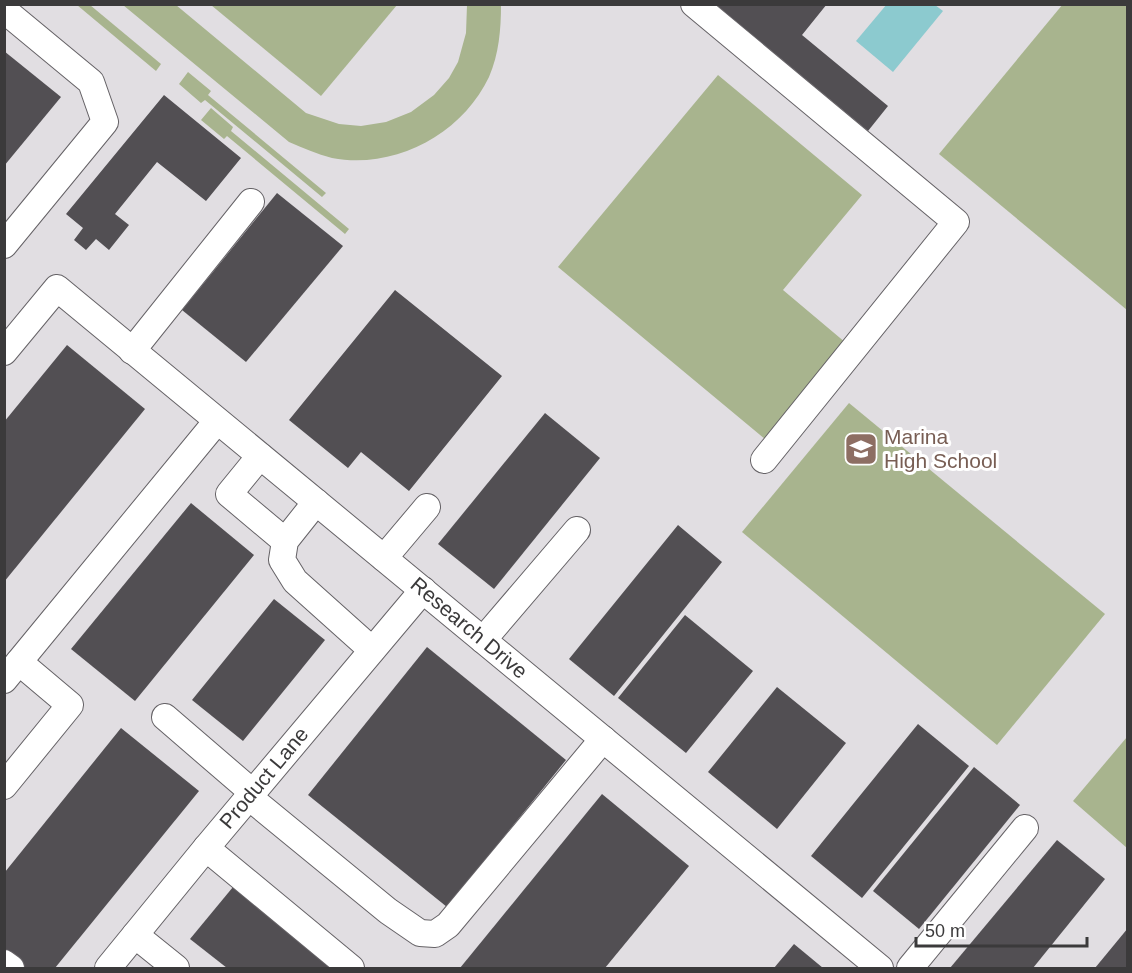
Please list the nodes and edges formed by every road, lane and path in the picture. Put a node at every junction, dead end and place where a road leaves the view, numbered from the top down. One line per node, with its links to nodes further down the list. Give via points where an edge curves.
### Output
1 (694, 4): 9 (street, via 956,222)
2 (4, 10): 4 (street, via 91,82 105,123)
3 (251, 202): 6 (street)
4 (4, 245)
5 (9, 337): 6 (street, Research Drive, via 57,288)
6 (132, 351): 7 (street, Research Drive)
7 (217, 421): 8 (street, Research Drive); 18 (street)
8 (260, 456): 10 (street, Research Drive); 13 (street, via 229,494)
9 (764, 460)
10 (316, 502): 13 (street); 14 (street, Research Drive)
11 (427, 507): 14 (street)
12 (577, 530): 16 (street)
13 (285, 541): 17 (street, via 282,560 295,581)
14 (384, 558): 15 (street, Research Drive)
15 (423, 590): 16 (street, Research Drive); 17 (street, Product Lane)
16 (483, 640): 20 (street, Research Drive)
17 (372, 650): 22 (street, Product Lane)
18 (12, 671): 21 (street, via 70,705)
19 (165, 717): 22 (street)
20 (603, 739): 22 (street, via 448,925 435,934 420,933 388,911); 31 (street, Research Drive)
21 (4, 786)
22 (250, 795): 24 (street, Product Lane)
23 (1025, 828): 32 (street)
24 (206, 848): 25 (street, Product Lane); 30 (street)
25 (135, 935): 28 (street, Product Lane); 29 (street)
26 (4, 963): 27 (street)
27 (11, 969)
28 (108, 969)
29 (176, 969)
30 (351, 969)
31 (880, 969)
32 (910, 969)

